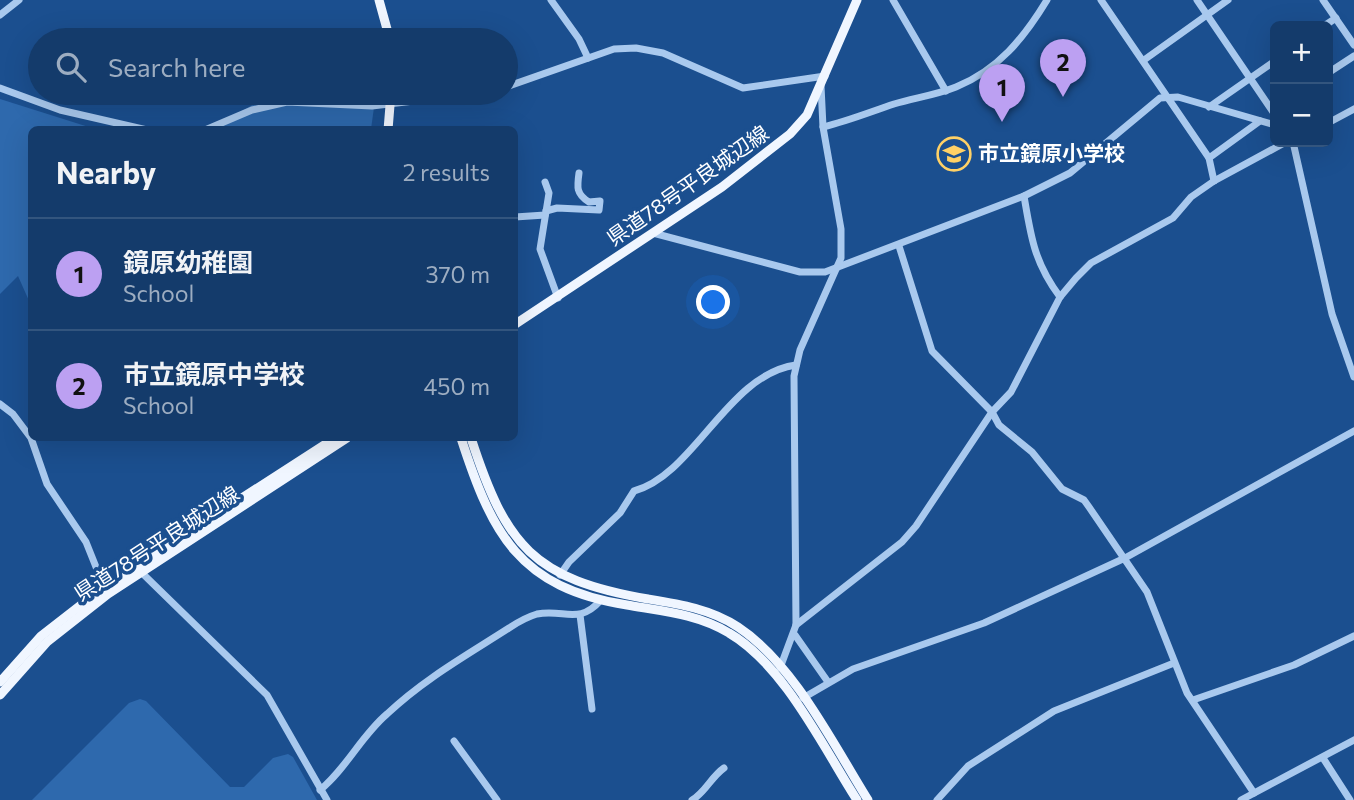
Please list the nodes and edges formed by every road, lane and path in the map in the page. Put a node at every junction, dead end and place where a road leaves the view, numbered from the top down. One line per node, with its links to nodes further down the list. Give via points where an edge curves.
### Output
1 (19, 0): 11 (street)
2 (379, 0): 15 (main road)
3 (551, 0): 18 (street)
4 (857, 0): 23 (main road, 県道78号平良城辺線)
5 (893, 0): 26 (street)
6 (1047, 0): 26 (street, via 1007,57)
7 (1101, 0): 19 (street)
8 (1197, 0): 12 (street)
9 (1228, 0): 12 (street)
10 (1323, 0): 13 (street)
11 (0, 15)
12 (1207, 15): 19 (street); 22 (street)
13 (1336, 18): 14 (street); 16 (street)
14 (1332, 21)
15 (387, 28)
16 (1354, 45)
17 (1354, 56): 21 (street)
18 (588, 58): 23 (street, via 614,49 663,52 743,88); 24 (street)
19 (1144, 60): 27 (street)
20 (1270, 65): 22 (street)
21 (1333, 70)
22 (1250, 79): 34 (street); 35 (street)
23 (823, 81): 43 (street); 55 (main road, 県道78号平良城辺線, via 807,116 790,134)
24 (518, 83)
25 (0, 88): 28 (street)
26 (946, 91): 43 (street)
27 (1167, 96): 35 (street); 46 (street); 51 (street, via 1070,173)
28 (28, 98)
29 (46, 105): 40 (street)
30 (274, 105): 41 (street)
31 (351, 105): 32 (street)
32 (374, 105)
33 (390, 105): 42 (main road)
34 (1270, 106)
35 (1209, 107): 38 (street)
36 (1354, 109): 37 (street)
37 (1333, 120)
38 (1259, 121): 39 (street); 46 (street)
39 (1270, 124)
40 (130, 126)
41 (214, 126)
42 (388, 126)
43 (823, 127): 57 (street, via 841,229)
44 (1277, 147): 48 (street)
45 (1294, 147): 62 (street, via 1332,314)
46 (1209, 158): 48 (street)
47 (579, 173): 50 (street)
48 (1214, 181): 58 (street, via 1191,197 1173,218 1091,263)
49 (545, 183): 53 (street, via 549,193)
50 (579, 194): 52 (street); 52 (street, via 601,205 599,210)
51 (1024, 196): 56 (street); 58 (street, via 1034,252)
52 (575, 210): 53 (street, via 557,208)
53 (546, 213): 54 (street); 59 (street, via 540,249)
54 (518, 217)
55 (653, 233): 57 (street, via 800,272); 59 (main road, 県道78号平良城辺線)
56 (898, 246): 57 (street); 64 (street, via 932,351)
57 (839, 268): 61 (street)
58 (1059, 297): 64 (street, via 1026,368)
59 (558, 298): 60 (main road, 県道78号平良城辺線)
60 (518, 323)
61 (796, 365): 74 (street, via 770,372 720,415 678,461 645,488 634,491 620,513); 78 (street)
62 (1354, 377)
63 (0, 404): 66 (street)
64 (992, 412): 72 (street, via 999,425 1032,452 1062,489 1084,500); 78 (street, via 902,542)
65 (1354, 431): 72 (street)
66 (28, 434)
67 (32, 441): 75 (street, via 47,484 86,542)
68 (330, 441): 75 (main road, 県道78号平良城辺線)
69 (342, 441): 73 (main road, 県道78号平良城辺線)
70 (462, 441): 76 (main road, via 490,516 512,549 547,580)
71 (472, 441): 74 (main road, via 505,523 526,550)
72 (1125, 558): 81 (street, via 1153,603); 84 (street, via 984,623)
73 (142, 573): 85 (main road, 県道78号平良城辺線, via 47,642); 93 (street, via 267,695)
74 (560, 575): 82 (main road, via 594,589 702,610 740,628)
75 (104, 587): 83 (main road, 県道78号平良城辺線, via 41,636)
76 (601, 600): 77 (street, via 592,611); 82 (main road, via 678,613 711,624)
77 (580, 615): 88 (street); 93 (street, via 524,618 446,667 385,715)
78 (796, 625): 79 (street)
79 (795, 635): 82 (street); 84 (street)
80 (1354, 636): 87 (street, via 1294,665)
81 (1174, 663): 87 (street); 100 (street, via 1054,711 968,765)
82 (778, 671): 86 (main road); 98 (main road)
83 (0, 682)
84 (828, 682): 86 (street)
85 (0, 695)
86 (803, 698): 99 (main road)
87 (1193, 701): 94 (street)
88 (592, 709)
89 (1354, 740): 91 (street)
90 (454, 741): 96 (street)
91 (1323, 758): 94 (street); 102 (street)
92 (724, 768): 97 (street)
93 (320, 790): 95 (street)
94 (1254, 793): 101 (street)
95 (327, 800)
96 (497, 800)
97 (692, 800)
98 (857, 800)
99 (868, 800)
100 (937, 800)
101 (1241, 800)
102 (1350, 800)

